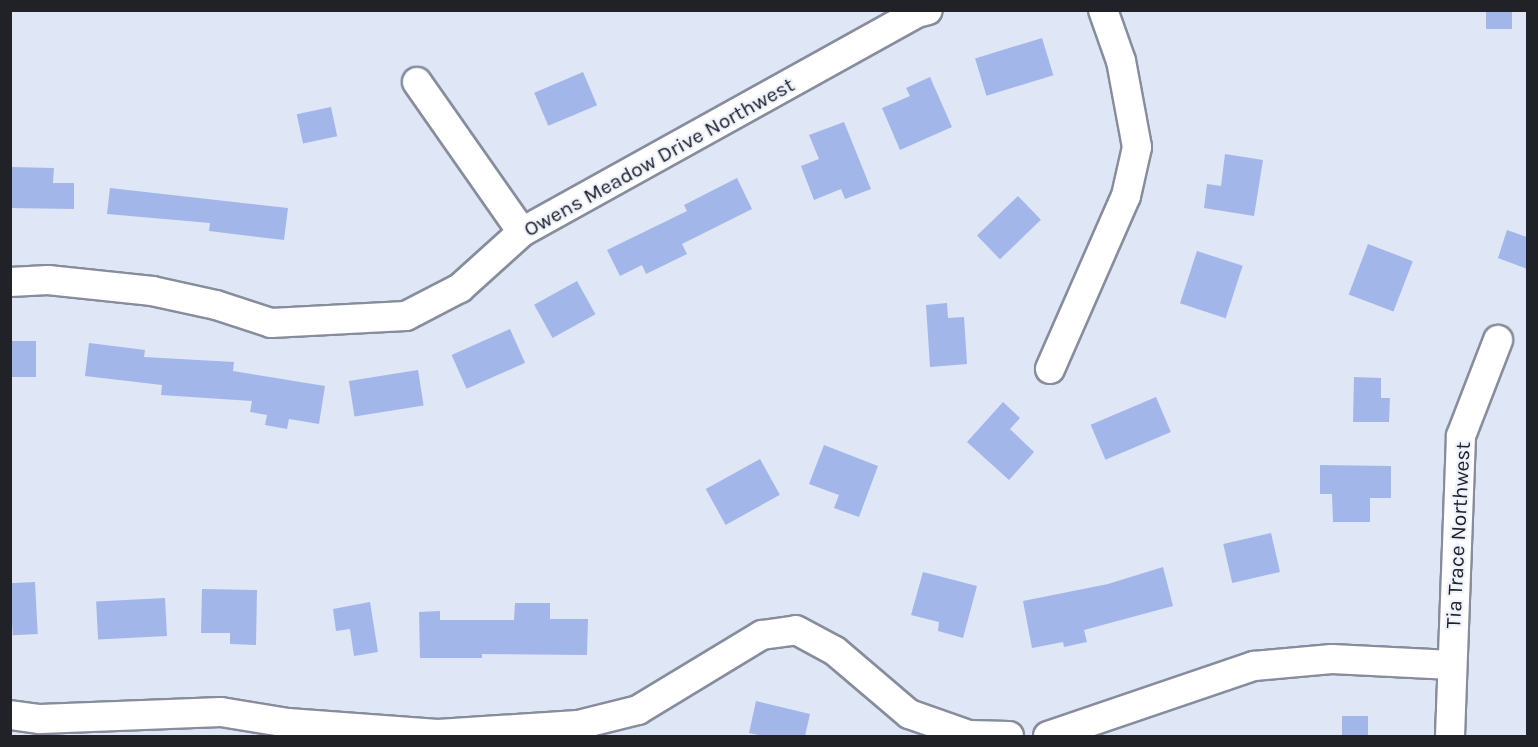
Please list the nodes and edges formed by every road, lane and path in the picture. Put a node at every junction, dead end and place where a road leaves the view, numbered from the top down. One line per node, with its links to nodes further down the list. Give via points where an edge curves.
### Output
1 (928, 10): 4 (street, Owens Meadow Drive Northwest)
2 (1103, 10): 7 (street, via 1122,61 1137,147 1126,196)
3 (417, 82): 4 (street)
4 (522, 232): 5 (street, Owens Meadow Drive Northwest, via 460,288 406,316 271,323 216,305 152,291 48,280)
5 (10, 282)
6 (1498, 340): 8 (street, Tia Trace Northwest, via 1461,436)
7 (1050, 369)
8 (1452, 665): 11 (street, via 1332,659 1254,666); 12 (street, Tia Trace Northwest)
9 (10, 715): 10 (street, via 40,719 221,712 288,723 438,734 578,725 638,710 762,635 796,630 835,651 909,714 969,735)
10 (994, 736)
11 (1048, 736)
12 (1450, 736)

